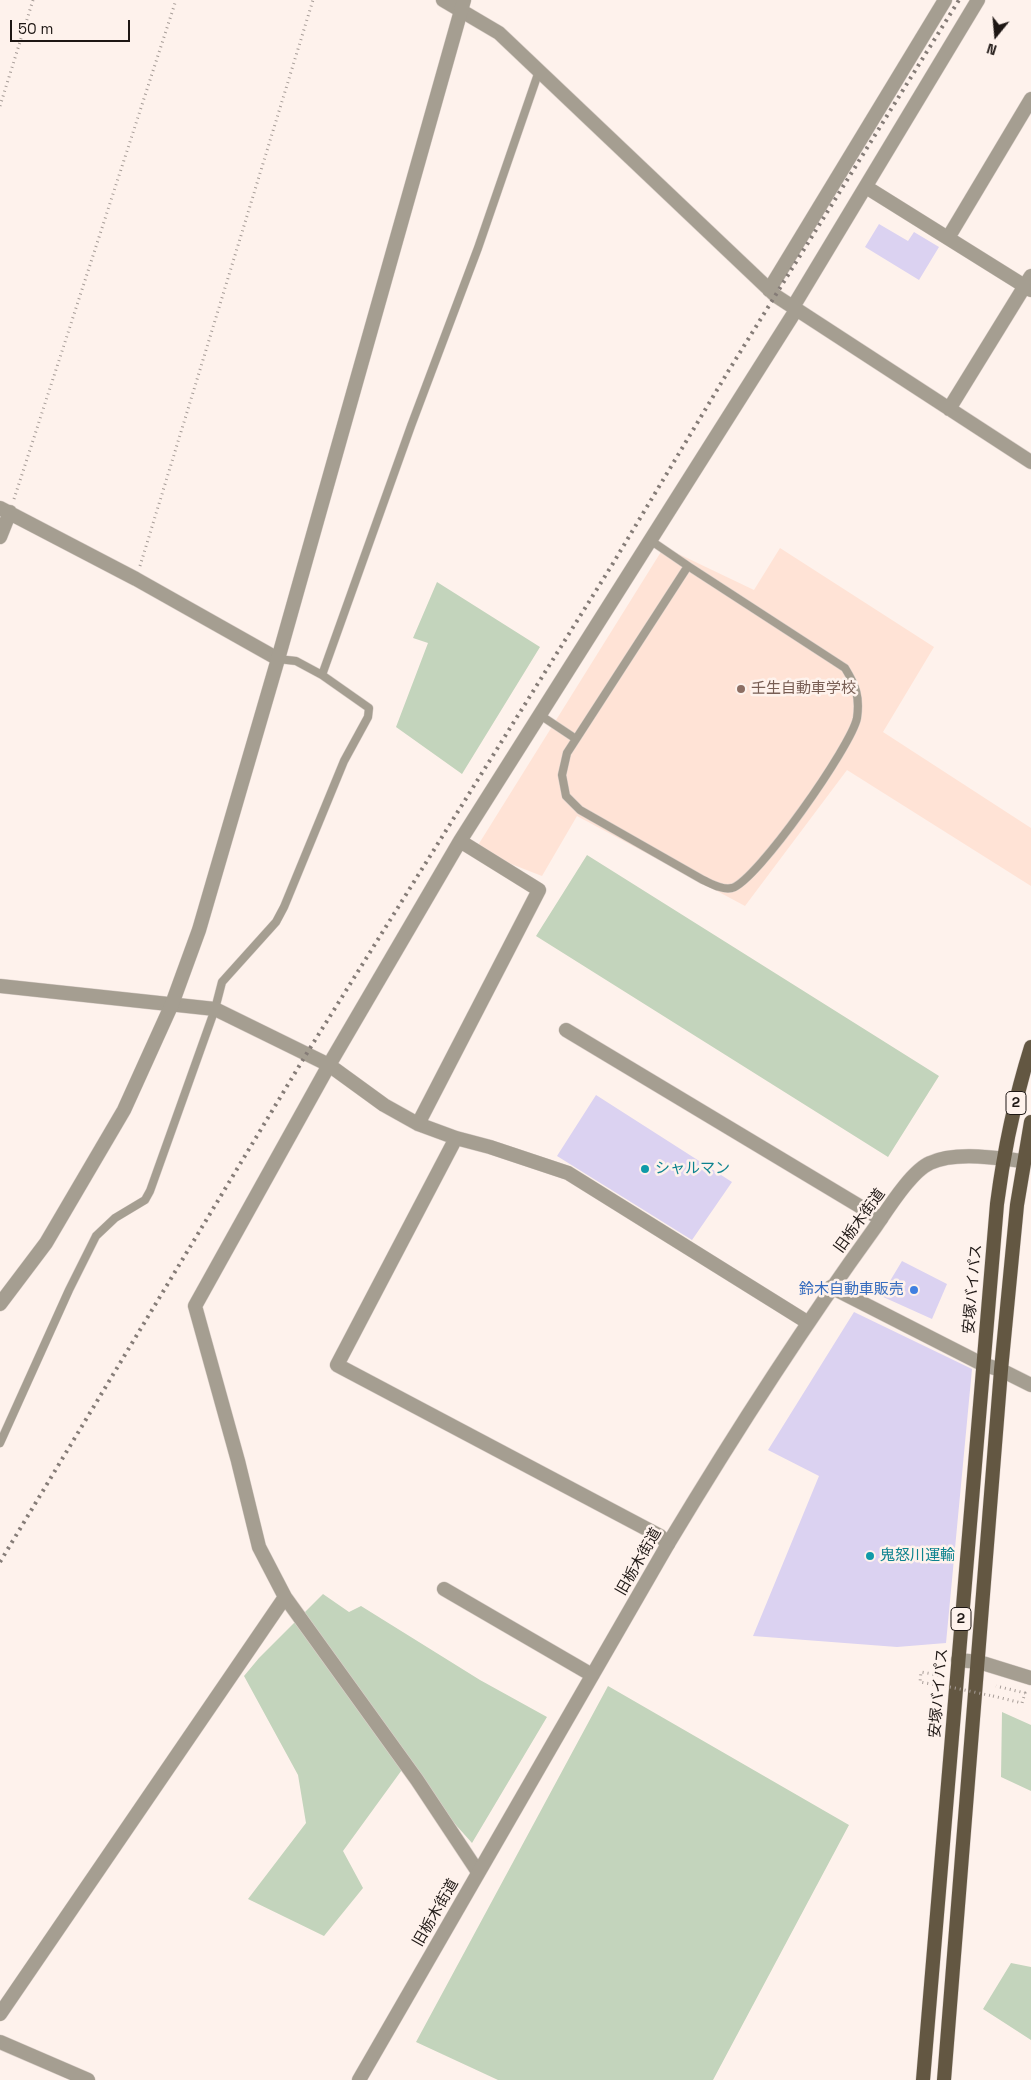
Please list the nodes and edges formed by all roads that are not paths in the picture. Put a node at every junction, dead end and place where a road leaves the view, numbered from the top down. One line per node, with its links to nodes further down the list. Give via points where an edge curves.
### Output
1 (442, 0): 4 (street)
2 (945, 0): 10 (street)
3 (978, 0): 7 (street)
4 (463, 5): 5 (street); 18 (street)
5 (539, 71): 10 (street); 19 (lane)
6 (1031, 99): 8 (street)
7 (866, 187): 8 (street); 11 (street)
8 (948, 238): 9 (street)
9 (1029, 284): 12 (street)
10 (769, 290): 11 (street)
11 (795, 309): 12 (street); 16 (street)
12 (950, 409): 13 (street)
13 (1031, 462)
14 (5, 510): 15 (street); 18 (street)
15 (0, 537)
16 (650, 540): 17 (lane); 20 (street)
17 (688, 566): 21 (lane); 21 (lane, via 844,668 856,685 856,720 829,770 789,827 748,877 732,888 720,888 580,810 566,796 562,775 567,753)
18 (278, 659): 19 (lane, via 296,661); 24 (street, via 199,930)
19 (322, 675): 25 (lane, via 369,708 368,717 344,762 276,922 222,982)
20 (540, 715): 21 (lane); 22 (street)
21 (576, 739)
22 (460, 841): 28 (street); 30 (street, via 539,890)
23 (0, 986): 24 (street)
24 (172, 1004): 25 (street); 36 (street, via 124,1110 86,1178 46,1243)
25 (215, 1009): 28 (street); 41 (lane, via 150,1192 145,1200 115,1218 96,1236)
26 (566, 1030): 34 (street)
27 (1031, 1047): 32 (main road, 2)
28 (329, 1065): 30 (street, via 384,1105); 44 (street, via 195,1306 259,1547)
29 (1031, 1122): 33 (main road, 2)
30 (418, 1124): 31 (street)
31 (456, 1138): 37 (street, via 568,1173); 42 (street, via 338,1365 660,1536)
32 (1003, 1159): 33 (street, 旧栃木街道); 34 (street, 旧栃木街道, via 955,1156 928,1164 907,1184); 38 (main road, 安塚バイパス / 2)
33 (1023, 1161): 39 (main road, 2)
34 (881, 1219): 35 (street, 旧栃木街道)
35 (832, 1287): 37 (street, 旧栃木街道); 38 (street)
36 (0, 1304)
37 (807, 1322): 42 (street, 旧栃木街道)
38 (982, 1364): 39 (street); 45 (main road, 安塚バイパス / 2)
39 (1001, 1370): 40 (street); 46 (main road, 2)
40 (1031, 1385)
41 (0, 1443)
42 (668, 1544): 47 (street, 旧栃木街道)
43 (444, 1589): 47 (street)
44 (286, 1597): 49 (street, via 417,1780); 50 (street)
45 (958, 1660): 46 (street); 54 (main road, 安塚バイパス / 2)
46 (979, 1662): 48 (street); 55 (main road, 2)
47 (592, 1675): 49 (street, 旧栃木街道)
48 (1031, 1678)
49 (478, 1872): 53 (street, 旧栃木街道)
50 (0, 2014)
51 (0, 2042): 52 (street)
52 (88, 2080)
53 (359, 2080)
54 (923, 2080)
55 (944, 2080)

